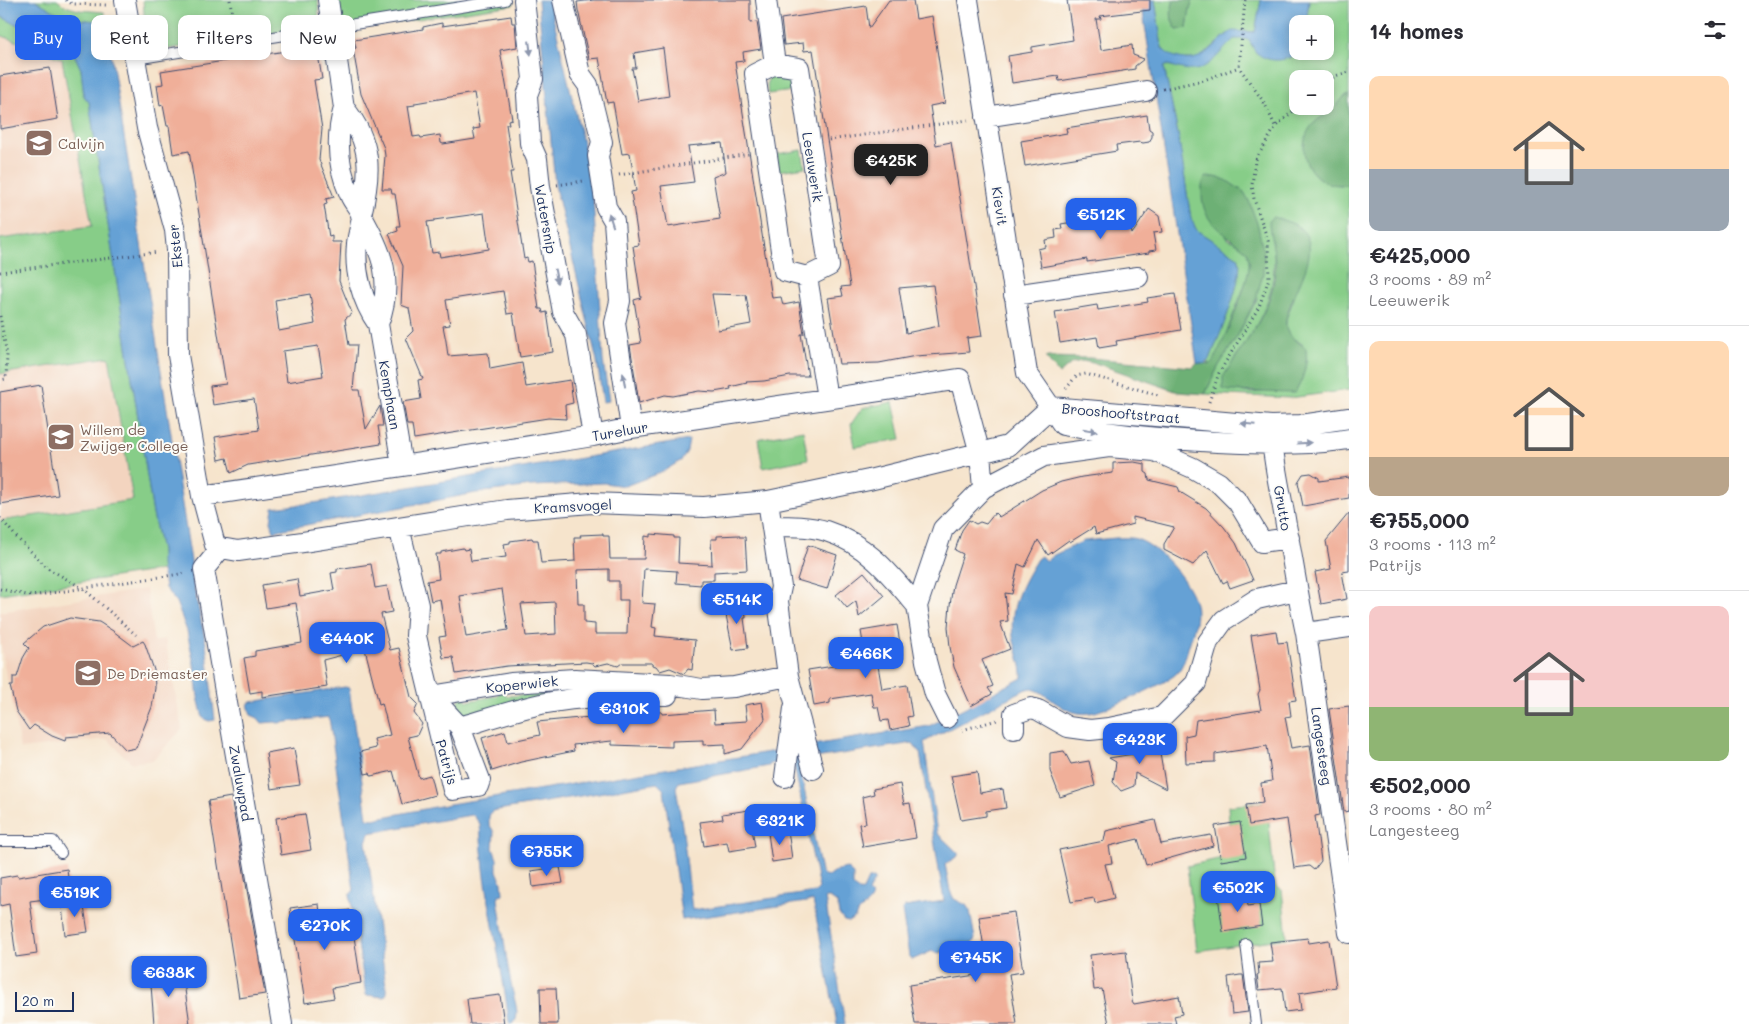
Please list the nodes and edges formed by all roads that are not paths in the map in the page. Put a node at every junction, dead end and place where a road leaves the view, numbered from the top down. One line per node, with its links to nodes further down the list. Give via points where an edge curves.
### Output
1 (328, 0): 9 (street, Kemphaan)
2 (504, 0): 10 (lane)
3 (524, 0): 29 (street, Watersnip, one-way to 29, via 533,79 527,95 530,143 537,159 563,312 576,335)
4 (563, 0): 27 (street, one-way to 4, via 615,323 620,301 614,222 606,207 598,156 602,142 588,85 580,74)
5 (766, 0): 15 (street)
6 (968, 0): 18 (street, Kievit)
7 (120, 1): 8 (street, Ekster)
8 (124, 15)
9 (330, 15)
10 (355, 23)
11 (281, 35): 12 (lane)
12 (168, 53)
13 (135, 60): 34 (street, Ekster, via 147,128 175,230 178,355)
14 (337, 60): 17 (street, Kemphaan)
15 (775, 64): 21 (street, via 755,74 784,271); 21 (street, Leeuwerik, via 799,68 829,266)
16 (1146, 91): 18 (street)
17 (344, 108): 19 (street, Kemphaan, via 339,124 338,154 342,174); 19 (street, Kemphaan, via 354,121 366,149 369,170)
18 (986, 117): 22 (street, Kievit)
19 (361, 215): 23 (street, Kemphaan, via 356,261 370,312); 23 (street, Kemphaan, via 384,265 386,290)
20 (1138, 276): 22 (street)
21 (807, 277): 24 (street)
22 (1014, 295): 25 (street, Kievit, via 1026,374)
23 (378, 324): 32 (street, Kemphaan)
24 (827, 398): 27 (street, Tureluur); 31 (street, Tureluur, via 960,379)
25 (1051, 407): 28 (street, Brooshooftstraat, via 1063,425 1105,433 1214,442); 31 (street, Kramsvogel, via 1008,446)
26 (1349, 418): 28 (street, Brooshooftstraat, via 1302,425)
27 (631, 428): 29 (street, Tureluur)
28 (1272, 435): 30 (street, Brooshooftstraat, one-way to 30); 38 (street, Grutto)
29 (593, 436): 32 (street, Tureluur)
30 (1349, 439)
31 (980, 454): 33 (street); 35 (street, Kramsvogel)
32 (402, 465): 34 (street, Tureluur)
33 (983, 488): 38 (street, via 1044,456 1109,447 1155,451 1218,483 1238,502 1262,542); 41 (street, via 943,529)
34 (202, 496): 39 (street, via 215,545)
35 (768, 500): 36 (street); 37 (street, Kramsvogel, via 704,507 591,503 507,510)
36 (773, 526): 41 (street, via 825,531 851,541 888,571); 44 (street)
37 (398, 527): 39 (street, Kramsvogel, via 238,551); 46 (street, Patrijs, via 418,605 416,636)
38 (1289, 538): 40 (street, Grutto)
39 (222, 548): 55 (street, Zwaluwpad, via 204,569)
40 (1296, 590): 43 (street, Langesteeg); 47 (street, via 1257,599 1224,620 1208,642 1196,683 1162,717 1090,730 1068,726 1031,708)
41 (917, 606): 48 (street, via 935,694)
42 (1349, 627): 43 (street)
43 (1306, 632): 53 (street, Langesteeg)
44 (788, 676): 45 (street, Koperwiek); 50 (street, via 795,699)
45 (702, 690): 46 (street, Koperwiek, via 670,684 575,679 510,683); 49 (street, Koperwiek, via 669,695 580,698 501,714)
46 (431, 696): 49 (street, Patrijs); 49 (street, Patrijs, via 453,790 478,786 480,780)
47 (1014, 722)
48 (950, 724)
49 (460, 727)
50 (798, 761)
51 (0, 841): 52 (lane, via 53,840)
52 (61, 853)
53 (1349, 933)
54 (1246, 944): 56 (lane)
55 (282, 1024)
56 (1256, 1024)

